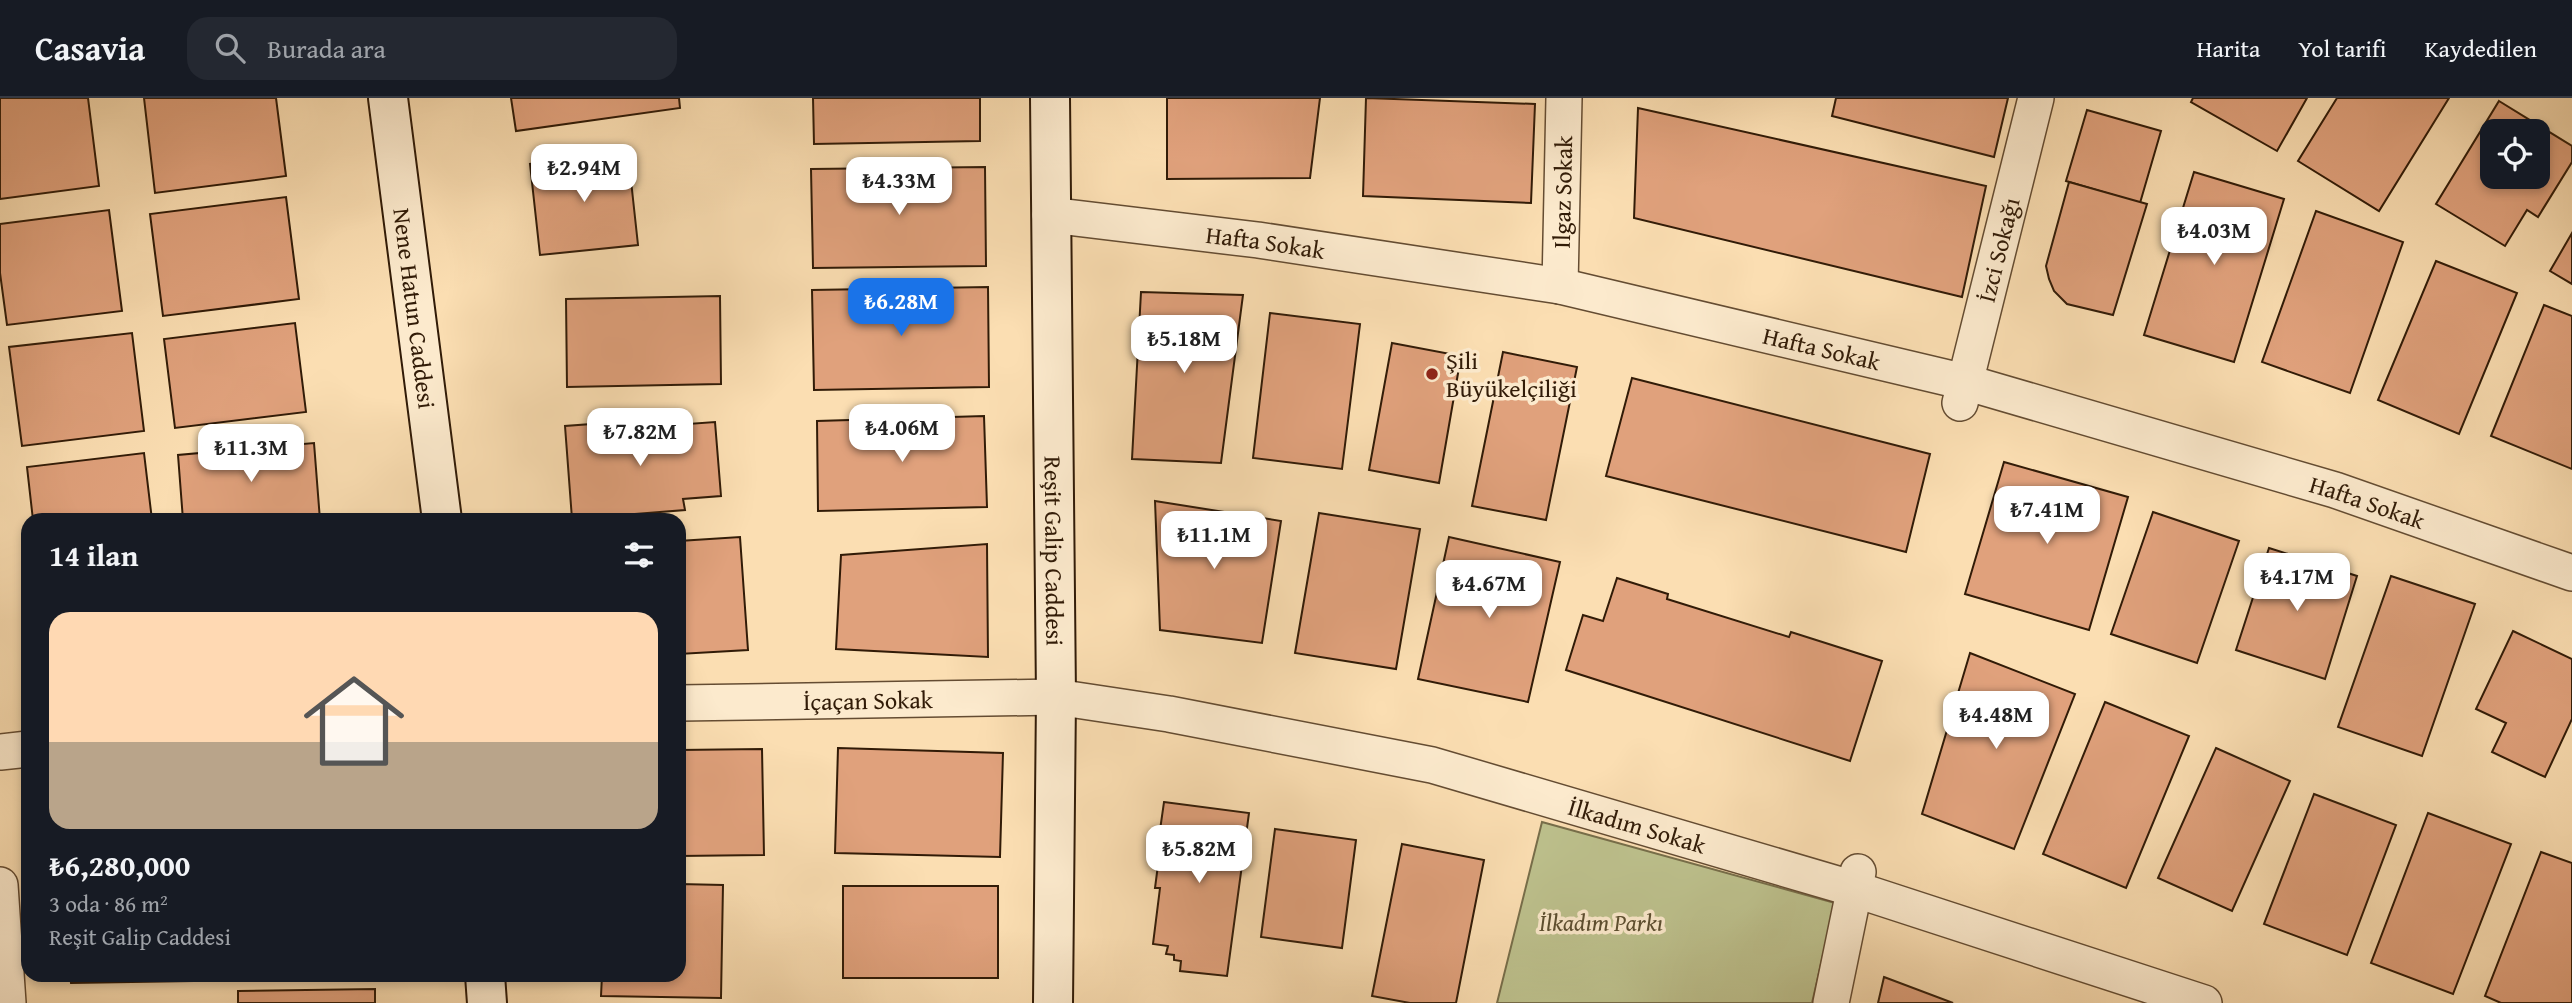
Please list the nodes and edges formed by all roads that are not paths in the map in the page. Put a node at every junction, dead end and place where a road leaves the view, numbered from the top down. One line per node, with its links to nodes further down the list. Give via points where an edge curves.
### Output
1 (388, 98): 8 (main road, Nene Hatun Caddesi)
2 (1050, 98): 5 (main road, Reşit Galip Caddesi)
3 (1564, 98): 6 (street, Ilgaz Sokak)
4 (2036, 98): 7 (street, İzci Sokağı)
5 (1050, 215): 6 (street, Hafta Sokak, via 1258,240); 10 (main road, Reşit Galip Caddesi)
6 (1560, 286): 7 (street, Hafta Sokak)
7 (1963, 392): 9 (street, Hafta Sokak, via 2335,490)
8 (441, 513)
9 (2572, 573)
10 (1056, 697): 11 (street, İçaçan Sokak); 14 (street, İlkadım Sokak, via 1432,765); 19 (main road, Reşit Galip Caddesi)
11 (686, 703)
12 (21, 750): 13 (street)
13 (0, 752)
14 (1856, 880): 20 (street); 21 (street, İlkadım Sokak)
15 (0, 885): 17 (street)
16 (486, 982): 18 (main road)
17 (8, 1003)
18 (487, 1003)
19 (1053, 1003)
20 (1831, 1003)
21 (2204, 1003)

